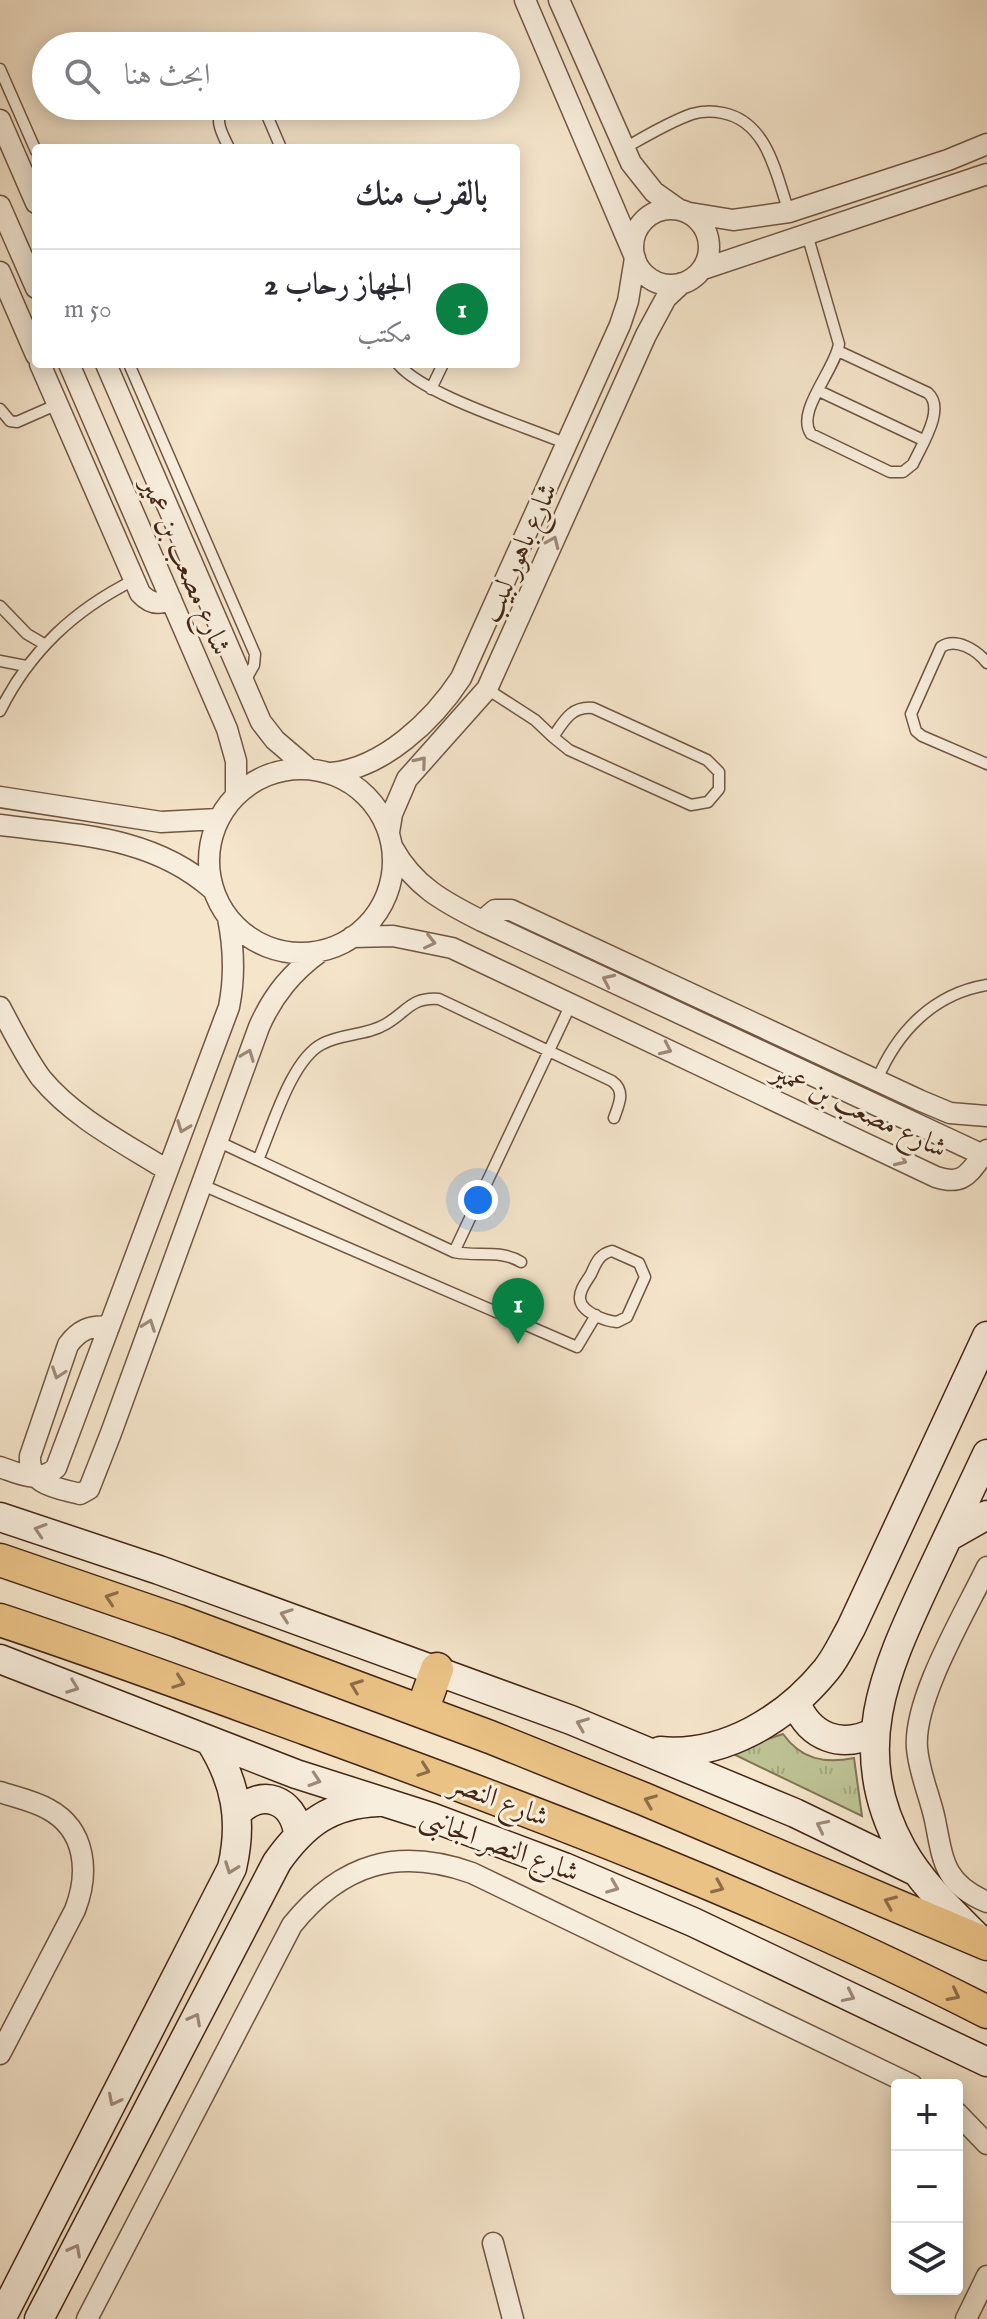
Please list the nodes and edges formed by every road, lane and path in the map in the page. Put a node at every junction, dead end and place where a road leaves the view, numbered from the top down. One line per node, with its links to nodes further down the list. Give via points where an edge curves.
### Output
1 (525, 0): 18 (street)
2 (559, 0): 11 (street)
3 (0, 69): 7 (lane)
4 (0, 120): 13 (street)
5 (219, 120): 8 (lane)
6 (269, 120): 9 (lane)
7 (33, 144)
8 (227, 144)
9 (279, 144)
10 (987, 144): 16 (street)
11 (625, 148): 15 (street, via 654,192); 16 (lane, via 694,113 732,115 761,138)
12 (987, 174): 17 (street)
13 (32, 194)
14 (0, 206): 20 (street)
15 (684, 211): 16 (street, via 733,220); 18 (street, via 665,209 643,220 636,230); 19 (street, via 707,232 710,244)
16 (789, 212)
17 (807, 234): 19 (street); 24 (lane)
18 (634, 256): 21 (street, via 648,277); 36 (street, شارع باهور لبيب, via 620,325)
19 (703, 269): 21 (street)
20 (32, 279)
21 (682, 283): 45 (street, شارع باهور لبيب, one-way to 21, via 640,345 666,298)
22 (3, 286): 23 (street)
23 (32, 347)
24 (838, 351): 32 (lane); 35 (lane, via 932,396 936,410)
25 (42, 368): 33 (street)
26 (71, 368): 38 (street, شارع مصعب بن عمير)
27 (108, 368): 44 (street, شارع مصعب بن عمير)
28 (131, 368): 44 (lane, via 255,654)
29 (402, 368): 31 (lane)
30 (441, 368): 31 (lane)
31 (431, 389): 36 (lane)
32 (819, 391): 35 (lane); 35 (lane, via 806,417 811,434 884,469 909,469)
33 (58, 404): 34 (lane, via 17,422); 37 (street)
34 (0, 409)
35 (923, 440)
36 (567, 444): 50 (street, شارع باهور لبيب, via 461,678 445,702 389,752 361,768)
37 (134, 580): 38 (street, via 147,601); 40 (lane, via 84,608)
38 (171, 599): 51 (street, شارع مصعب بن عمير, via 233,744)
39 (0, 606): 40 (lane)
40 (44, 644): 43 (lane)
41 (0, 661): 43 (lane)
42 (987, 663): 48 (lane, via 958,643 946,643 937,652 911,714 922,736)
43 (26, 666): 46 (lane)
44 (244, 683): 49 (street, شارع مصعب بن عمير, via 261,722)
45 (487, 689): 47 (lane); 55 (street, شارع باهور لبيب, one-way to 45, via 407,779)
46 (0, 711)
47 (553, 737): 47 (lane, via 568,715 593,708 707,760 719,772 719,789 708,802 691,805 569,750)
48 (987, 764)
49 (309, 769): 50 (street); 51 (street, via 277,771)
50 (331, 773): 55 (street, via 373,802)
51 (236, 795): 53 (street)
52 (0, 797): 53 (street, via 161,822)
53 (218, 819): 56 (street, via 209,846)
54 (0, 825): 56 (street, via 137,845 177,862)
55 (391, 840): 58 (street, شارع مصعب بن عمير, via 422,887); 59 (street, via 391,882 385,899 366,927)
56 (212, 889): 57 (street)
57 (228, 918): 60 (street, via 247,936 270,947); 66 (street, via 233,954 229,1007)
58 (482, 921): 65 (street, via 495,910 511,910); 71 (street, شارع مصعب بن عمير, one-way to 58)
59 (352, 937): 60 (street); 62 (street, شارع مصعب بن عمير, one-way to 62, via 393,936 452,948)
60 (321, 951): 67 (street, one-way to 60, via 267,1009 290,977)
61 (987, 985): 65 (lane, via 959,992 925,1012 898,1040)
62 (571, 1004): 64 (lane); 71 (street, شارع مصعب بن عمير, one-way to 71, via 936,1177 969,1174)
63 (0, 1007): 73 (street, via 28,1059 62,1100)
64 (549, 1052): 69 (lane, via 617,1085 621,1095); 72 (lane, via 439,999 415,1001 387,1023 323,1043 307,1054); 75 (lane)
65 (877, 1080): 68 (street, via 950,1113)
66 (195, 1097): 67 (street); 73 (street, one-way to 73)
67 (227, 1108): 70 (street)
68 (987, 1116)
69 (614, 1118)
70 (215, 1140): 72 (lane); 74 (street)
71 (985, 1153)
72 (258, 1160): 75 (lane)
73 (167, 1170): 76 (street)
74 (200, 1184): 78 (street); 79 (lane, via 577,1347)
75 (454, 1252): 77 (lane, via 504,1254)
76 (136, 1255): 78 (street); 80 (street)
77 (521, 1262)
78 (169, 1268): 83 (street, one-way to 78)
79 (596, 1315): 79 (lane, via 580,1299 600,1256 612,1251 639,1263 645,1277 627,1317 617,1322)
80 (109, 1327): 82 (street); 86 (street, one-way to 86, via 85,1329 68,1345 30,1456)
81 (987, 1336): 95 (street, via 851,1628 828,1668)
82 (75, 1421): 83 (street); 86 (street, via 56,1468)
83 (111, 1433): 86 (street, via 84,1493)
84 (987, 1454): 89 (street)
85 (0, 1467): 86 (street)
86 (35, 1478)
87 (987, 1515): 89 (street)
88 (0, 1517): 94 (street, one-way to 88)
89 (948, 1537): 97 (street, via 887,1672)
90 (0, 1560): 96 (main road, شارع النصر, one-way to 90)
91 (987, 1567): 105 (street, via 924,1698 917,1741 941,1859 954,1881)
92 (0, 1620): 107 (main road, شارع النصر, one-way to 107, via 413,1766 619,1846 822,1933)
93 (0, 1659): 98 (street, شارع النصر الجانبى, one-way to 98)
94 (437, 1669): 96 (main road); 99 (street, one-way to 94)
95 (796, 1703): 97 (street, via 810,1727 835,1740); 99 (street, via 720,1745 677,1753)
96 (422, 1711): 106 (main road, شارع النصر, one-way to 96)
97 (875, 1732): 104 (street, via 886,1812)
98 (210, 1741): 101 (street, شارع النصر الجانبى, one-way to 101); 102 (street, via 224,1763)
99 (646, 1750): 104 (street, one-way to 99)
100 (0, 1792): 108 (street, via 49,1810 67,1824 85,1866 75,1910)
101 (382, 1801): 103 (street, via 328,1813); 109 (street, شارع النصر الجانبى, one-way to 109, via 629,1894)
102 (238, 1812): 103 (street, via 255,1800 275,1801 292,1813); 115 (street, one-way to 115, via 232,1868)
103 (298, 1833): 116 (street, one-way to 103, via 277,1862)
104 (917, 1872): 106 (street)
105 (987, 1902)
106 (984, 1943)
107 (987, 2012)
108 (0, 2054)
109 (987, 2062)
110 (900, 2079): 117 (street, via 472,1873 416,1860 359,1870 310,1902 292,1925)
111 (963, 2119): 112 (street)
112 (987, 2144)
113 (493, 2243): 118 (street)
114 (987, 2276): 119 (street)
115 (1, 2319)
116 (39, 2319)
117 (87, 2319)
118 (513, 2319)
119 (966, 2319)

